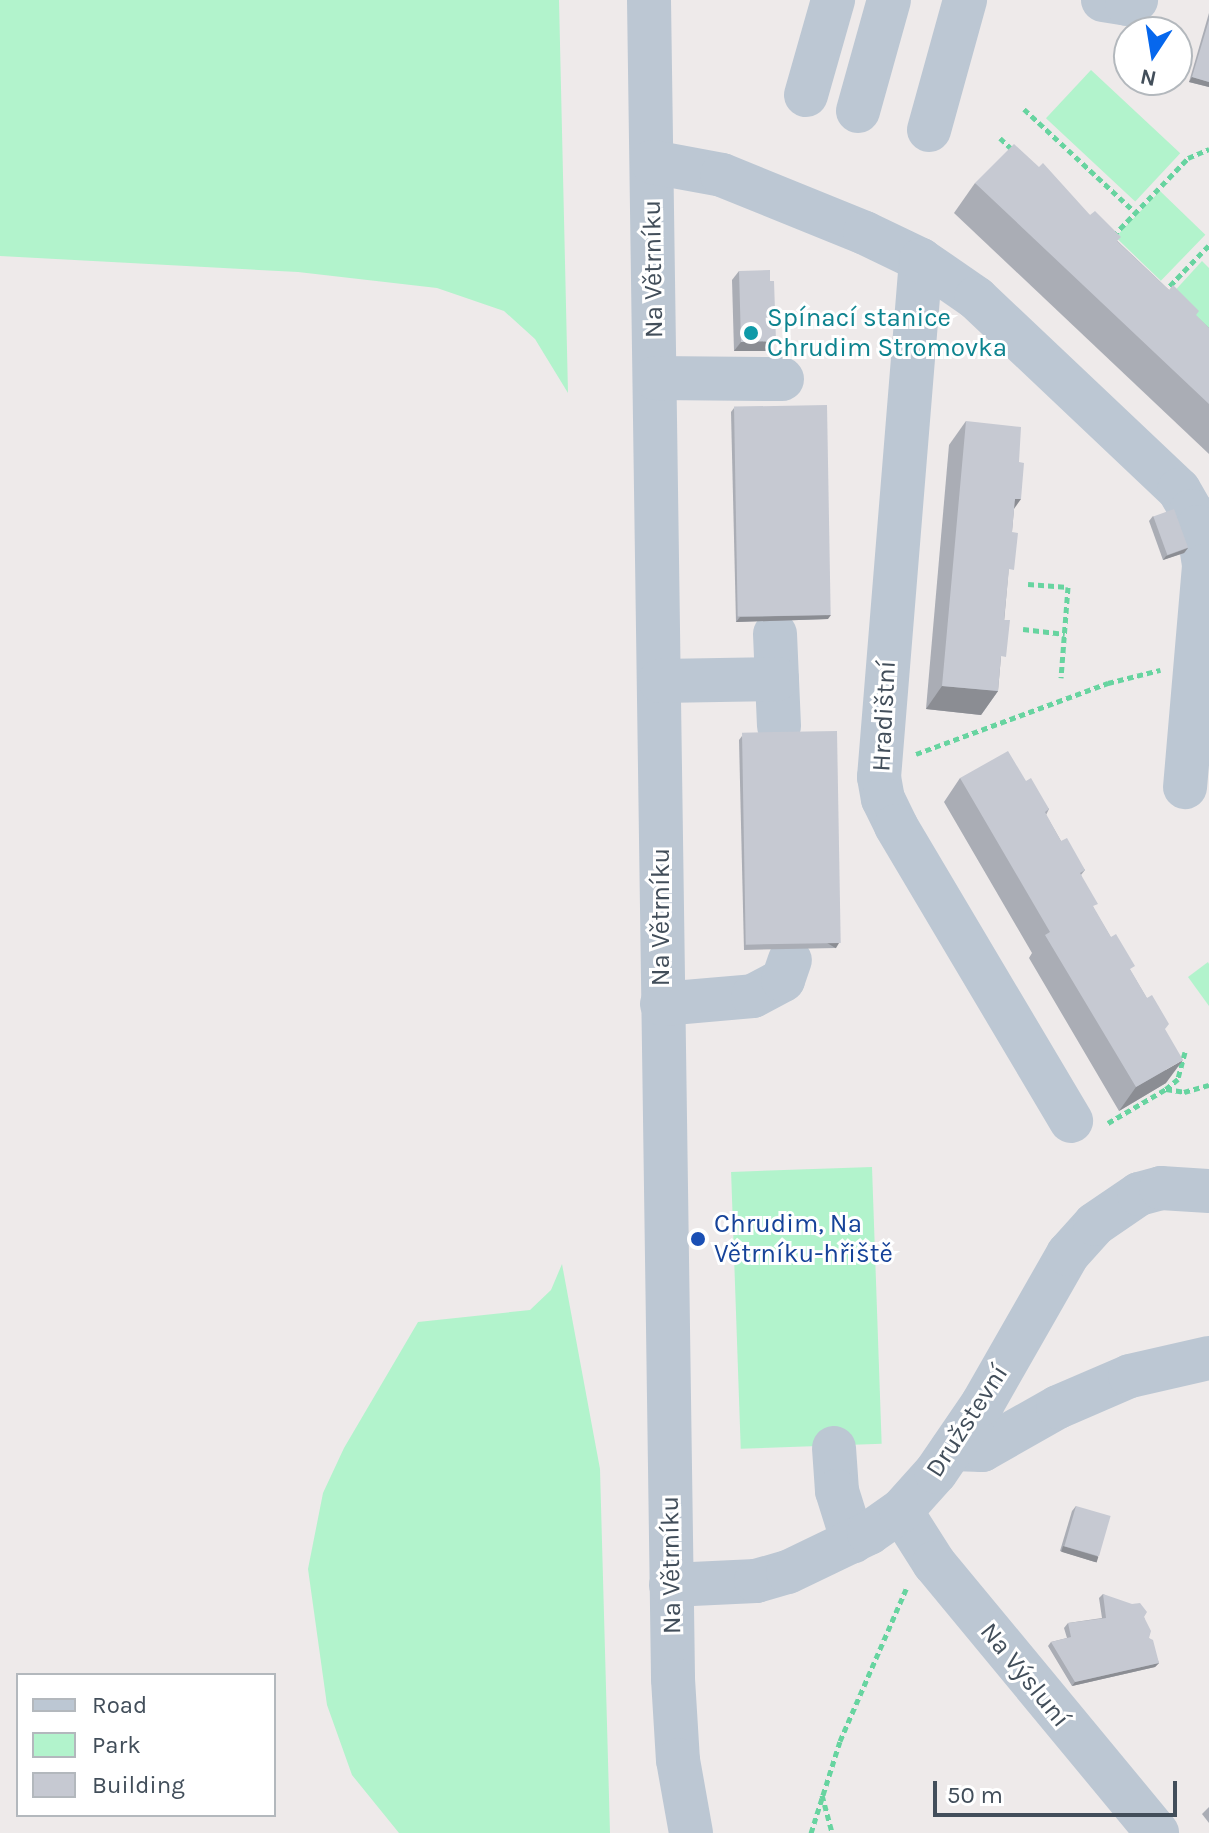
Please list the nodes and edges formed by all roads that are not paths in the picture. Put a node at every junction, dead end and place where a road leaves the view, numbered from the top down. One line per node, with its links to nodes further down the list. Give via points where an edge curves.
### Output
1 (649, 0): 10 (street, Na Větrníku)
2 (833, 0): 7 (street)
3 (889, 0): 8 (street)
4 (965, 0): 9 (street)
5 (1103, 0): 6 (street)
6 (1136, 0)
7 (806, 95)
8 (858, 111)
9 (929, 130)
10 (652, 162): 11 (street, via 722,175); 12 (street, Na Větrníku)
11 (921, 260): 18 (street, via 976,298 1179,490 1191,511 1204,566); 21 (street, Hradištní, via 879,777 883,799)
12 (655, 378): 13 (street); 16 (street, Na Větrníku)
13 (782, 379)
14 (775, 634): 15 (street)
15 (777, 679): 16 (street); 17 (street)
16 (660, 681): 20 (street, Na Větrníku)
17 (779, 726)
18 (1185, 787)
19 (790, 960): 20 (street, via 783,980 753,996)
20 (662, 1004): 28 (street, Na Větrníku)
21 (1085, 1125)
22 (1209, 1191): 25 (street, Družstevní, via 1161,1188 1139,1194 1095,1224 1068,1254)
23 (1209, 1358): 25 (street, via 1130,1376 1058,1407 982,1450)
24 (834, 1448): 27 (street, via 837,1491)
25 (952, 1449): 26 (street, Družstevní)
26 (901, 1511): 27 (street, Družstevní); 30 (street, Na Výsluní, via 923,1547)
27 (853, 1542): 28 (street, Družstevní, via 756,1581)
28 (671, 1585): 29 (street, Na Větrníku, via 675,1720)
29 (691, 1833)
30 (1157, 1833)

